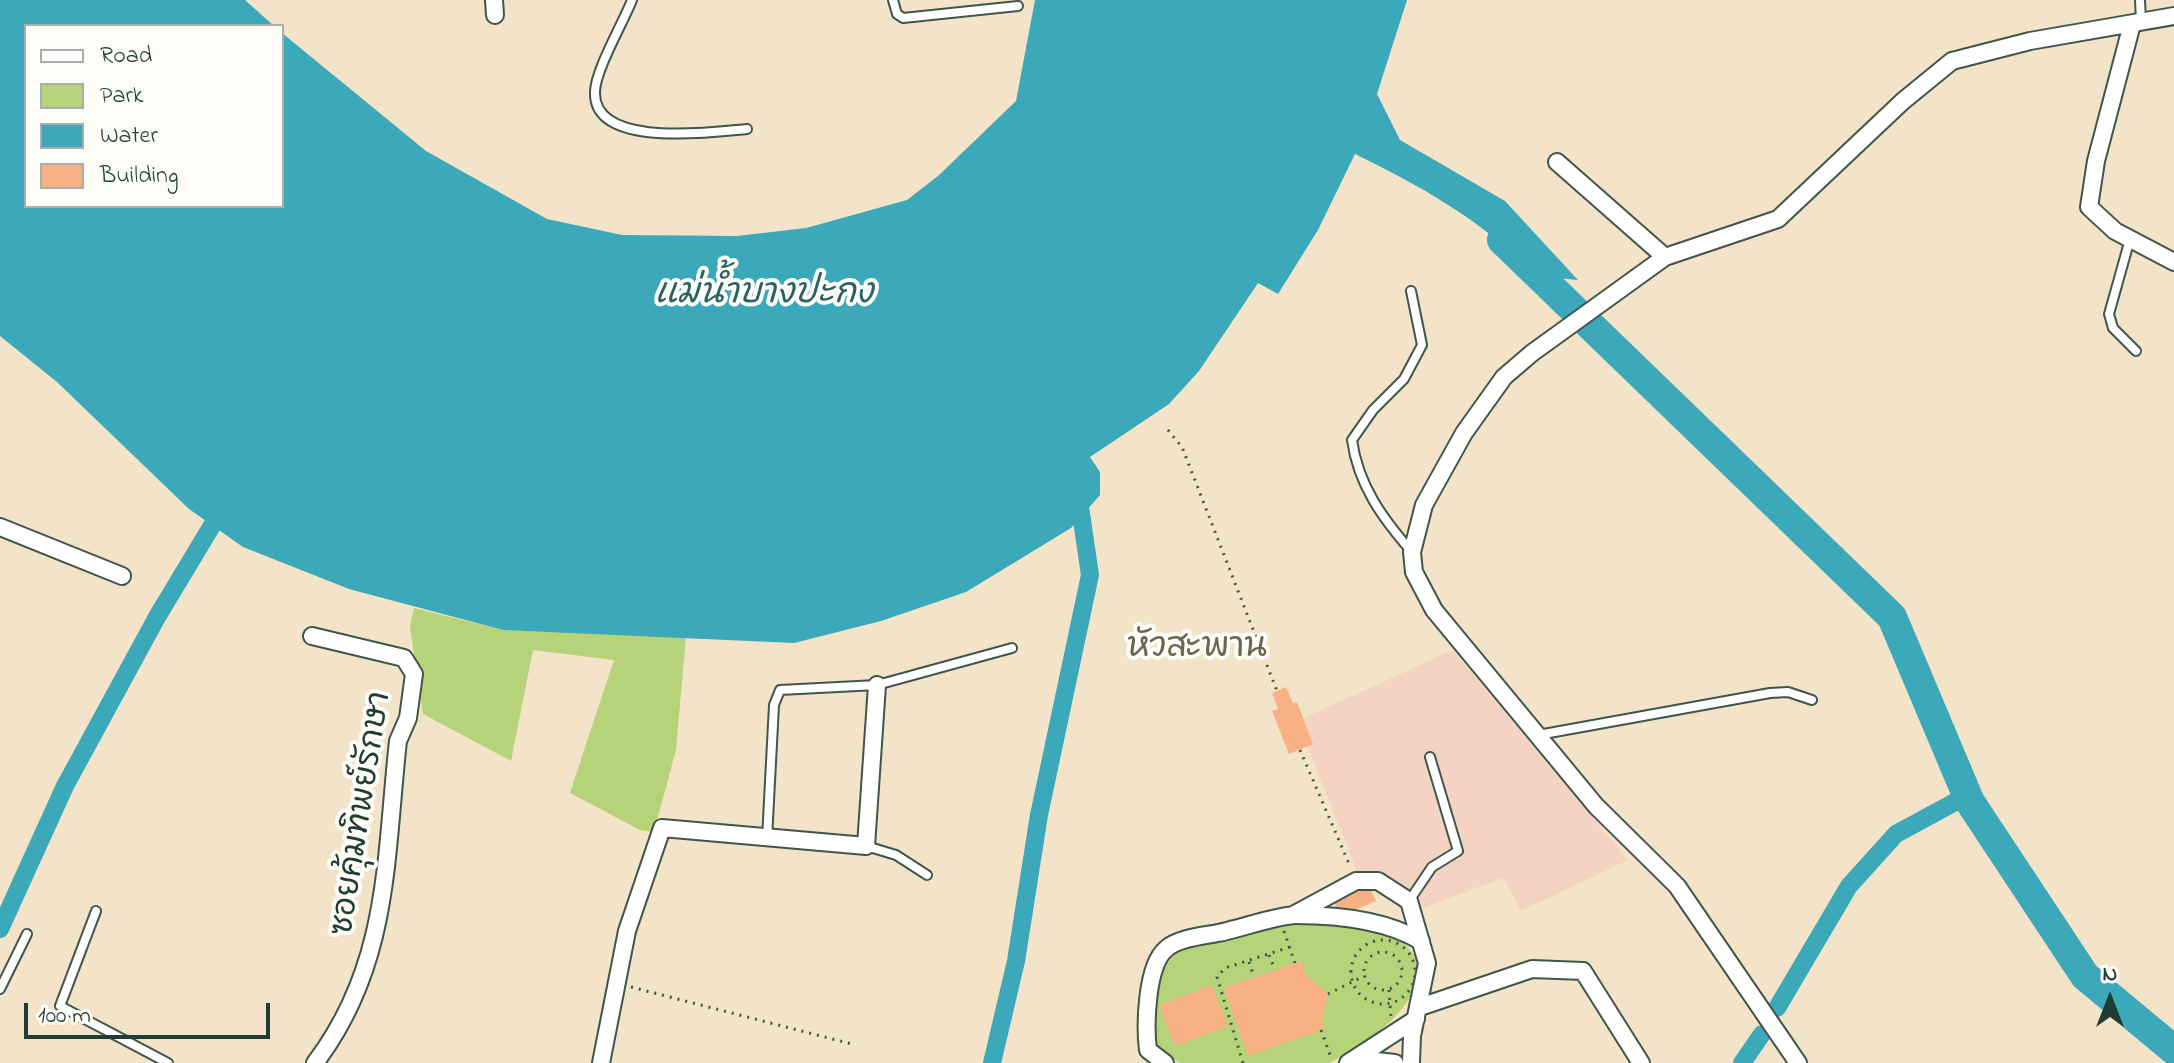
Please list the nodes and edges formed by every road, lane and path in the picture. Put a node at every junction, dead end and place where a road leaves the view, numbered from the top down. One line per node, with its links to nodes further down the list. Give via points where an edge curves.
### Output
1 (632, 0): 7 (lane, via 595,89 596,107 606,118 650,133)
2 (893, 0): 4 (lane, via 903,18)
3 (2140, 0): 6 (lane)
4 (1018, 6)
5 (2174, 16): 6 (street)
6 (2137, 23): 9 (street, via 2096,161 2089,207); 10 (street, via 1952,61 1778,219)
7 (747, 129)
8 (1557, 162): 10 (street)
9 (2130, 239): 11 (street); 13 (lane, via 2109,314 2113,328)
10 (1665, 257): 16 (street, via 1504,377 1464,433 1424,505)
11 (2174, 262)
12 (1411, 291): 16 (lane, via 1422,345 1404,379 1352,440 1354,459 1375,504)
13 (2136, 351)
14 (1168, 430): 21 (path, via 1182,447)
15 (0, 527): 17 (street)
16 (1412, 552): 23 (street, via 1414,572 1434,610)
17 (122, 576)
18 (312, 636): 60 (street, ซอยคุ้มทิพย์รักษา, via 404,658 414,674 408,718 398,741 377,935 333,1039)
19 (1012, 648): 20 (lane)
20 (877, 685): 26 (lane, via 787,689 775,696); 27 (street)
21 (1277, 691)
22 (1812, 700): 23 (lane, via 1770,693)
23 (1537, 735): 68 (street, via 1596,806 1677,886)
24 (1300, 750): 29 (path)
25 (1430, 757): 30 (lane, via 1458,851 1432,867)
26 (767, 839): 27 (street); 47 (street, via 662,828 627,931)
27 (866, 846): 28 (lane, via 896,855)
28 (927, 875)
29 (1356, 881): 30 (street, via 1378,881); 32 (street)
30 (1409, 901): 34 (street)
31 (96, 911): 59 (lane, via 60,1006)
32 (1287, 917): 34 (street, via 1374,922); 36 (path); 62 (street, via 1184,940 1166,949 1155,966 1146,1034 1148,1050)
33 (27, 934): 49 (lane)
34 (1421, 941): 54 (street, via 1427,963)
35 (1395, 943): 38 (path); 39 (path, via 1370,943); 53 (path, via 1409,953 1415,973 1408,993)
36 (1290, 947): 37 (path); 41 (path)
37 (1269, 954): 40 (path); 43 (path)
38 (1389, 954): 42 (path, via 1377,953); 50 (path, via 1401,969 1399,981)
39 (1354, 958): 42 (path); 46 (path)
40 (1248, 961): 45 (path); 63 (path, via 1225,968 1217,977)
41 (1295, 963)
42 (1365, 963): 44 (path)
43 (1275, 970)
44 (1364, 976): 46 (path); 48 (path)
45 (1254, 977)
46 (1353, 982): 51 (path); 52 (path)
47 (616, 984): 57 (path); 61 (street)
48 (1372, 987): 50 (path); 52 (path)
49 (0, 989)
50 (1388, 989): 53 (path)
51 (1328, 994)
52 (1366, 999): 53 (path)
53 (1390, 1004): 56 (path)
54 (1418, 1013): 56 (street); 66 (street); 67 (street, via 1532,969 1583,971)
55 (1321, 1030): 64 (path)
56 (1392, 1034): 58 (street)
57 (852, 1044)
58 (1353, 1061): 65 (street)
59 (168, 1063)
60 (315, 1063)
61 (601, 1063)
62 (1165, 1063)
63 (1243, 1063)
64 (1333, 1063)
65 (1395, 1063)
66 (1411, 1063)
67 (1641, 1063)
68 (1798, 1063)

